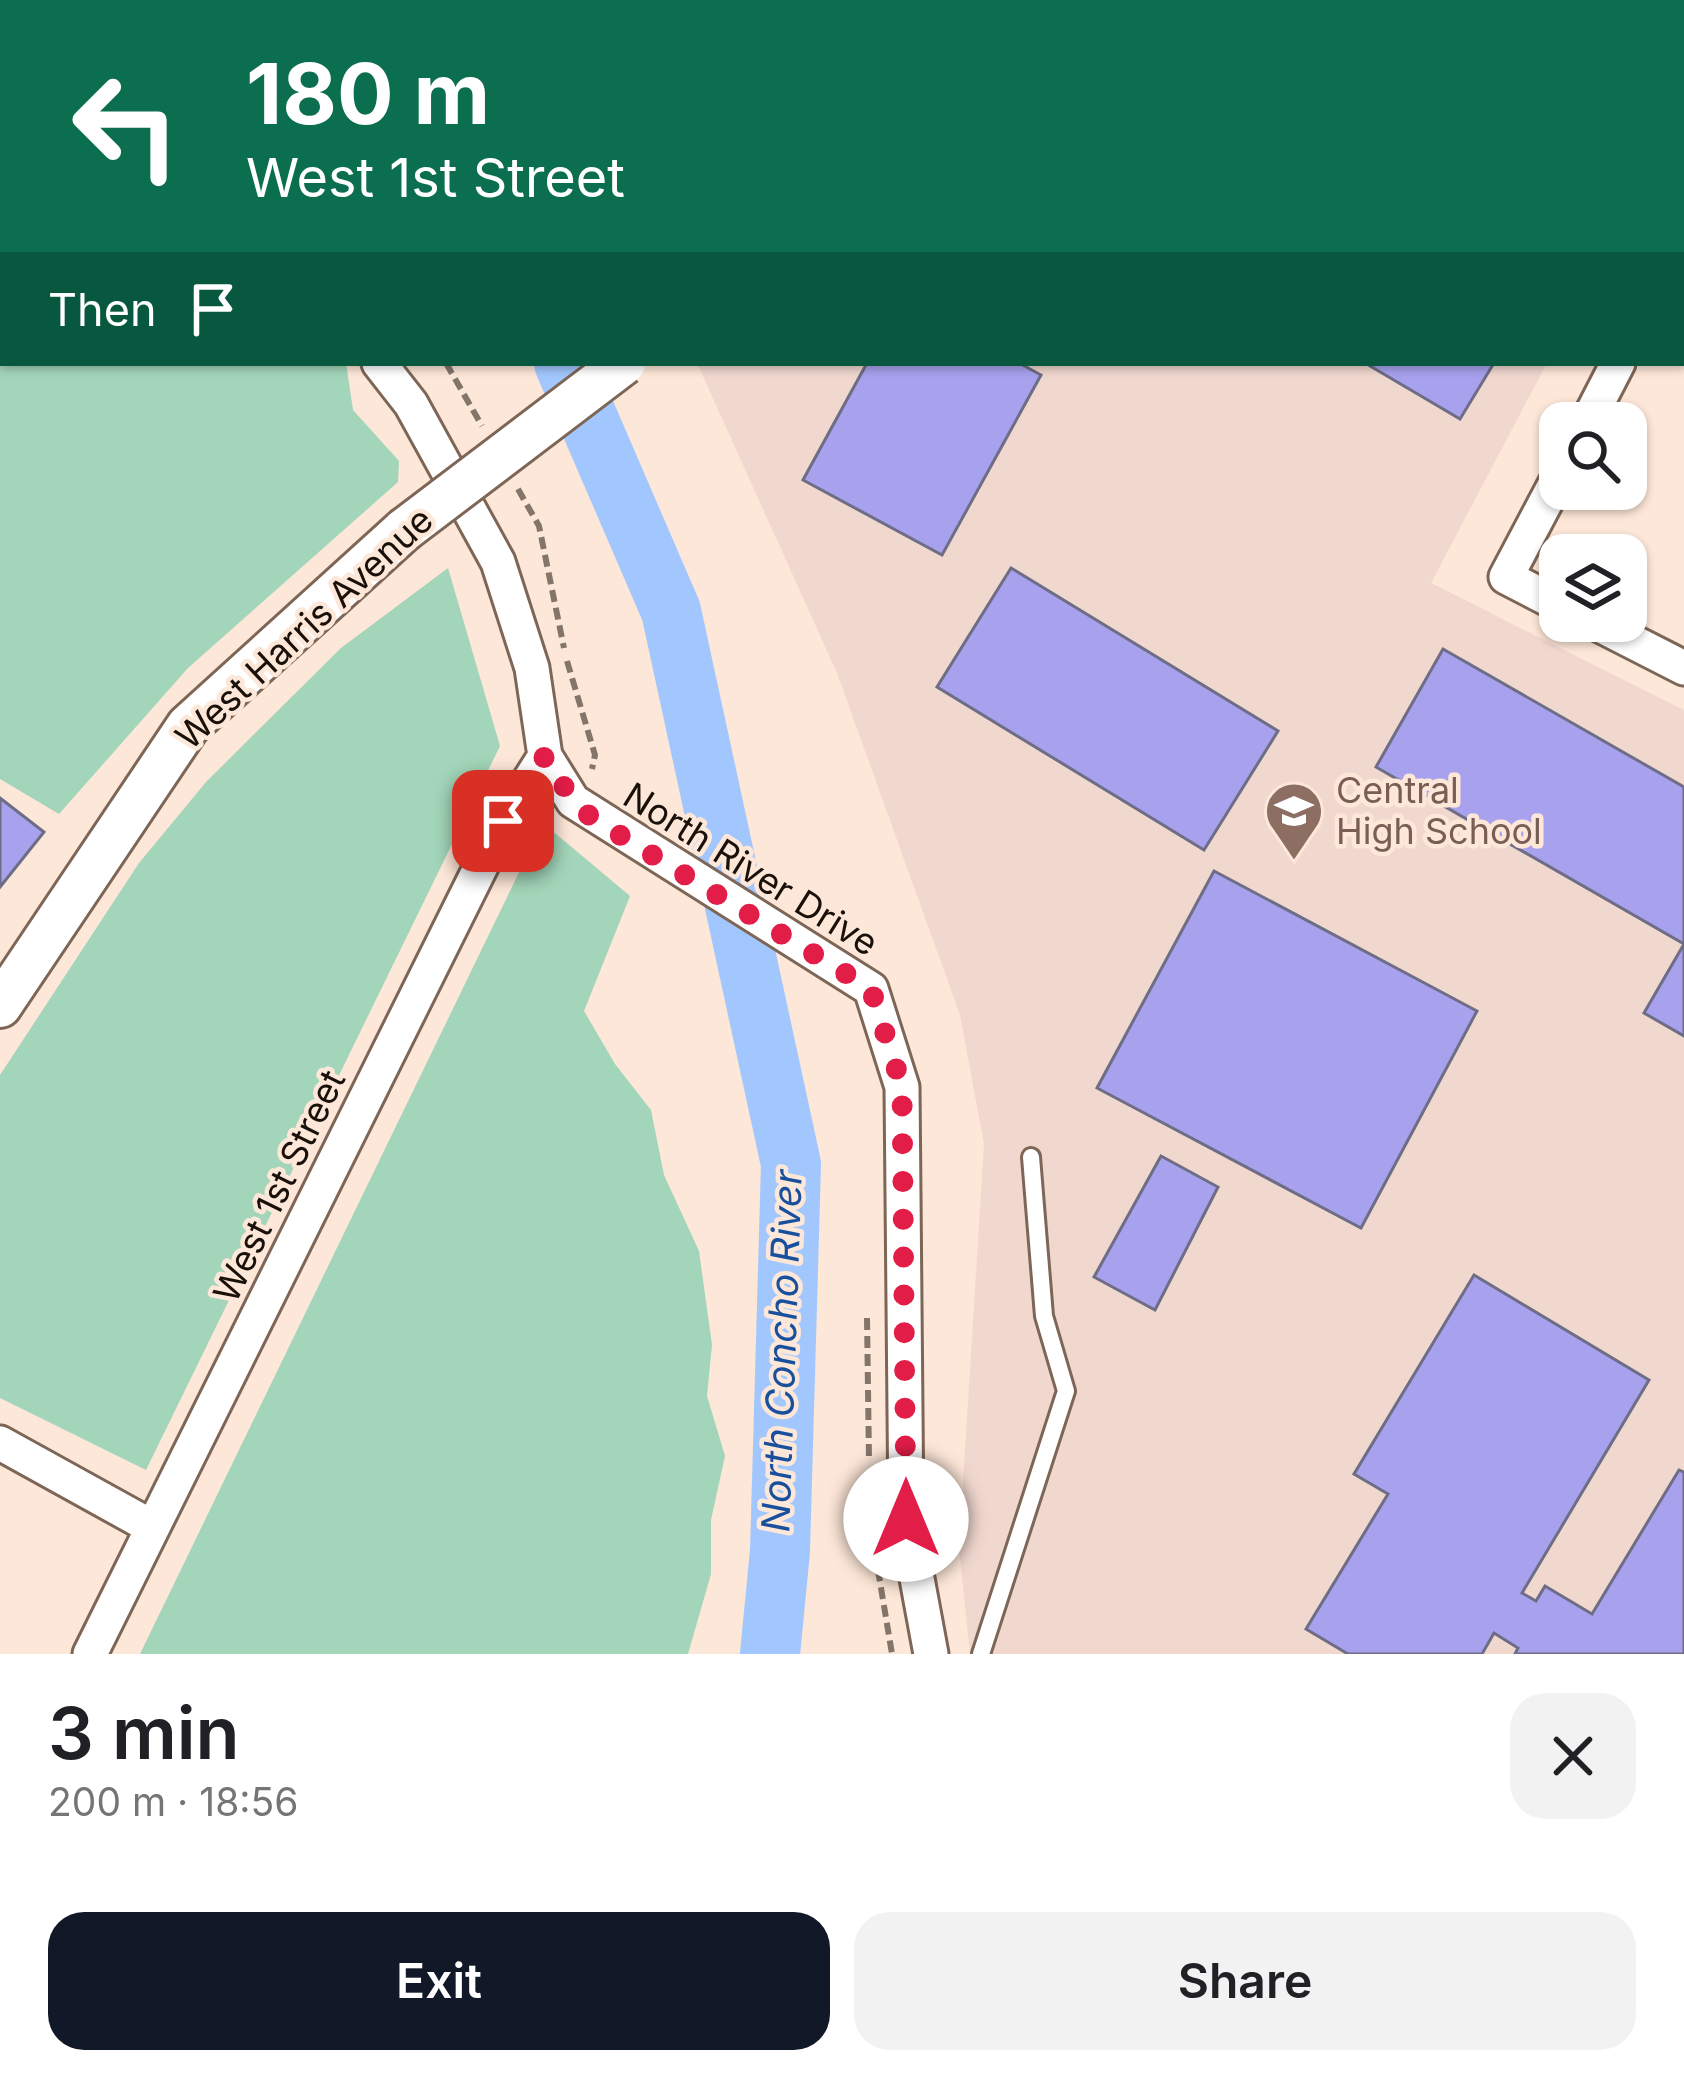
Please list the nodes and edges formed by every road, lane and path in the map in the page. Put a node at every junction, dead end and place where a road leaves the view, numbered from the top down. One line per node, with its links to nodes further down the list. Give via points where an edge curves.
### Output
1 (381, 366): 9 (street, North River Drive, via 411,404 498,562 532,668)
2 (620, 366): 10 (street, West Harris Avenue, bridge, via 404,530 188,726)
3 (1616, 366): 4 (street)
4 (1598, 402)
5 (1542, 510): 6 (street, via 1506,578)
6 (1539, 594)
7 (1633, 642): 8 (street)
8 (1684, 668)
9 (545, 756): 13 (street, West 1st Street, via 503,821); 15 (street, North River Drive, via 592,818 871,989 902,1087 906,1519)
10 (0, 1006)
11 (1031, 1157): 16 (lane, via 1044,1316 1066,1391)
12 (0, 1443): 13 (street)
13 (152, 1527): 14 (street, West 1st Street)
14 (90, 1654)
15 (931, 1654)
16 (981, 1654)

